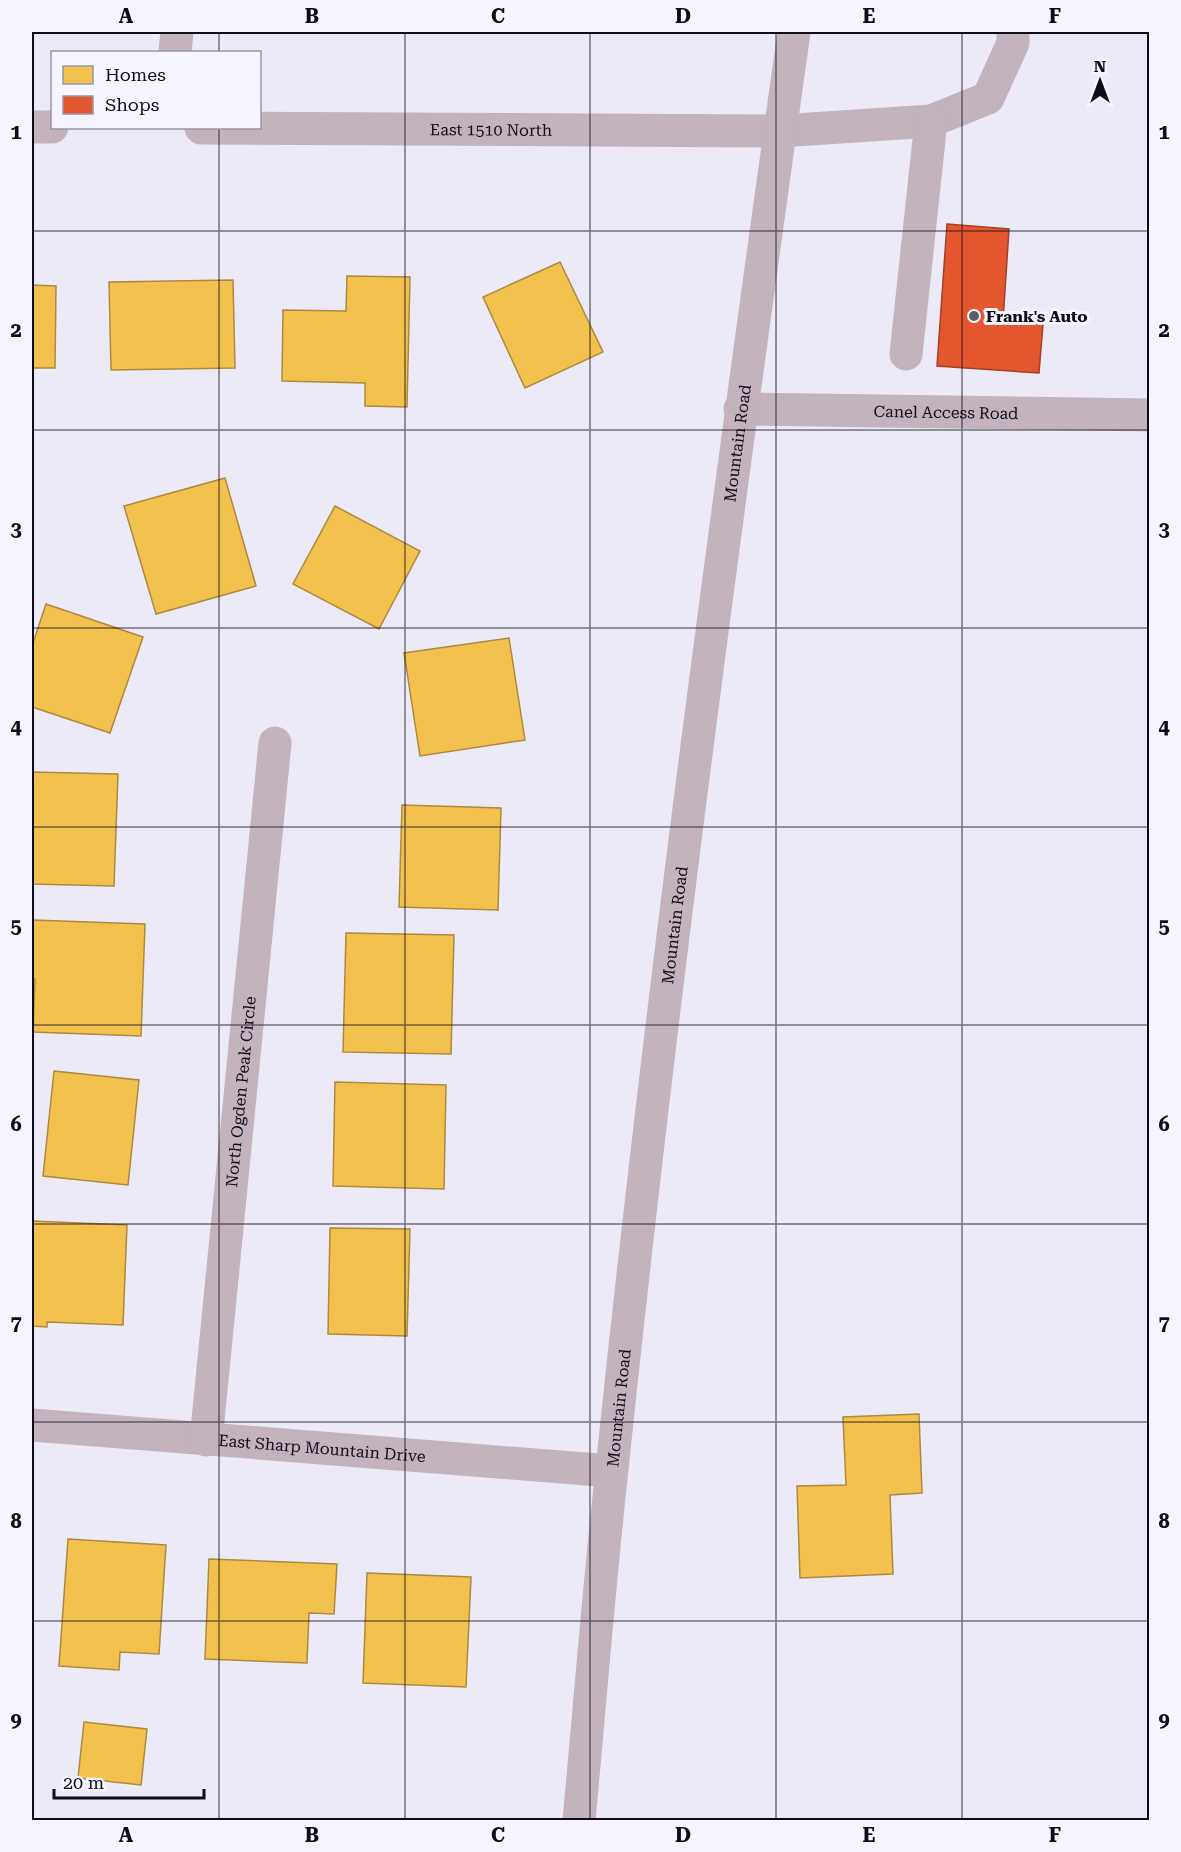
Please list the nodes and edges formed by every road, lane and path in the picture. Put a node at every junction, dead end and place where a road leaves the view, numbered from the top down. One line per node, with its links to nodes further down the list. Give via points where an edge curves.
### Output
1 (177, 32): 4 (street)
2 (794, 32): 9 (street, Mountain Road)
3 (1013, 32): 5 (street, East 1510 North, via 1013,44 988,98)
4 (175, 51)
5 (931, 121): 9 (street, East 1510 North); 10 (street)
6 (32, 127): 7 (street)
7 (51, 127)
8 (261, 128): 9 (street, East 1510 North)
9 (780, 131): 11 (street, Mountain Road)
10 (906, 354)
11 (740, 409): 12 (street, Canel Access Road); 16 (street, Mountain Road)
12 (1149, 415)
13 (275, 743): 15 (street, North Ogden Peak Circle)
14 (32, 1425): 15 (street, East Sharp Mountain Drive)
15 (206, 1440): 16 (street, East Sharp Mountain Drive)
16 (611, 1471): 17 (street, Mountain Road)
17 (579, 1821)

